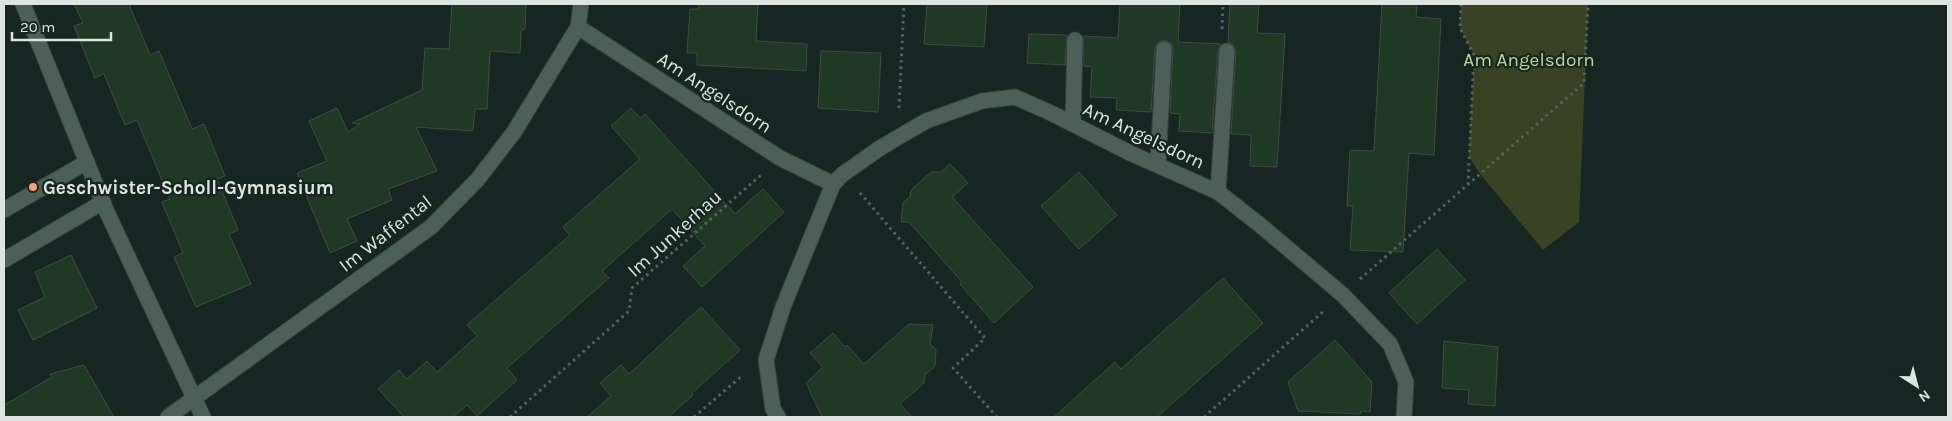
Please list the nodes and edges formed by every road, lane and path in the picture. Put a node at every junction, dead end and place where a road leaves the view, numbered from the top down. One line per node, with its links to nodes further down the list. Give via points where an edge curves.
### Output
1 (22, 4): 13 (street)
2 (581, 4): 6 (street, Im Waffental)
3 (904, 4): 11 (path)
4 (1461, 4): 16 (path, via 1460,28 1474,55)
5 (1588, 4): 16 (path, via 1584,83)
6 (578, 27): 12 (street, Am Angelsdorn); 23 (street, Im Waffental, via 514,132 478,179 431,227)
7 (1075, 40): 10 (street)
8 (1164, 49): 14 (street)
9 (1227, 51): 17 (street)
10 (1073, 124): 11 (street, Am Angelsdorn, via 1015,97 982,101 926,121); 14 (street, Am Angelsdorn)
11 (897, 138): 15 (street, Am Angelsdorn)
12 (780, 158): 15 (street, Am Angelsdorn); 26 (path, Im Junkerhau, via 632,288 629,311)
13 (87, 162): 18 (street); 19 (street)
14 (1158, 165): 17 (street, Am Angelsdorn)
15 (838, 179): 22 (street, via 783,307); 29 (path, via 985,338 953,368)
16 (1468, 184): 21 (path)
17 (1218, 192): 21 (street, Am Angelsdorn)
18 (103, 202): 20 (street); 23 (street)
19 (4, 210)
20 (4, 260)
21 (1343, 295): 30 (path); 31 (street, Am Angelsdorn, via 1390,344 1406,382)
22 (769, 352): 27 (path); 28 (street, via 766,360 773,409)
23 (194, 399): 24 (street, Im Waffental); 25 (street)
24 (168, 417)
25 (203, 417)
26 (510, 417)
27 (694, 417)
28 (778, 417)
29 (997, 417)
30 (1204, 417)
31 (1404, 417)

